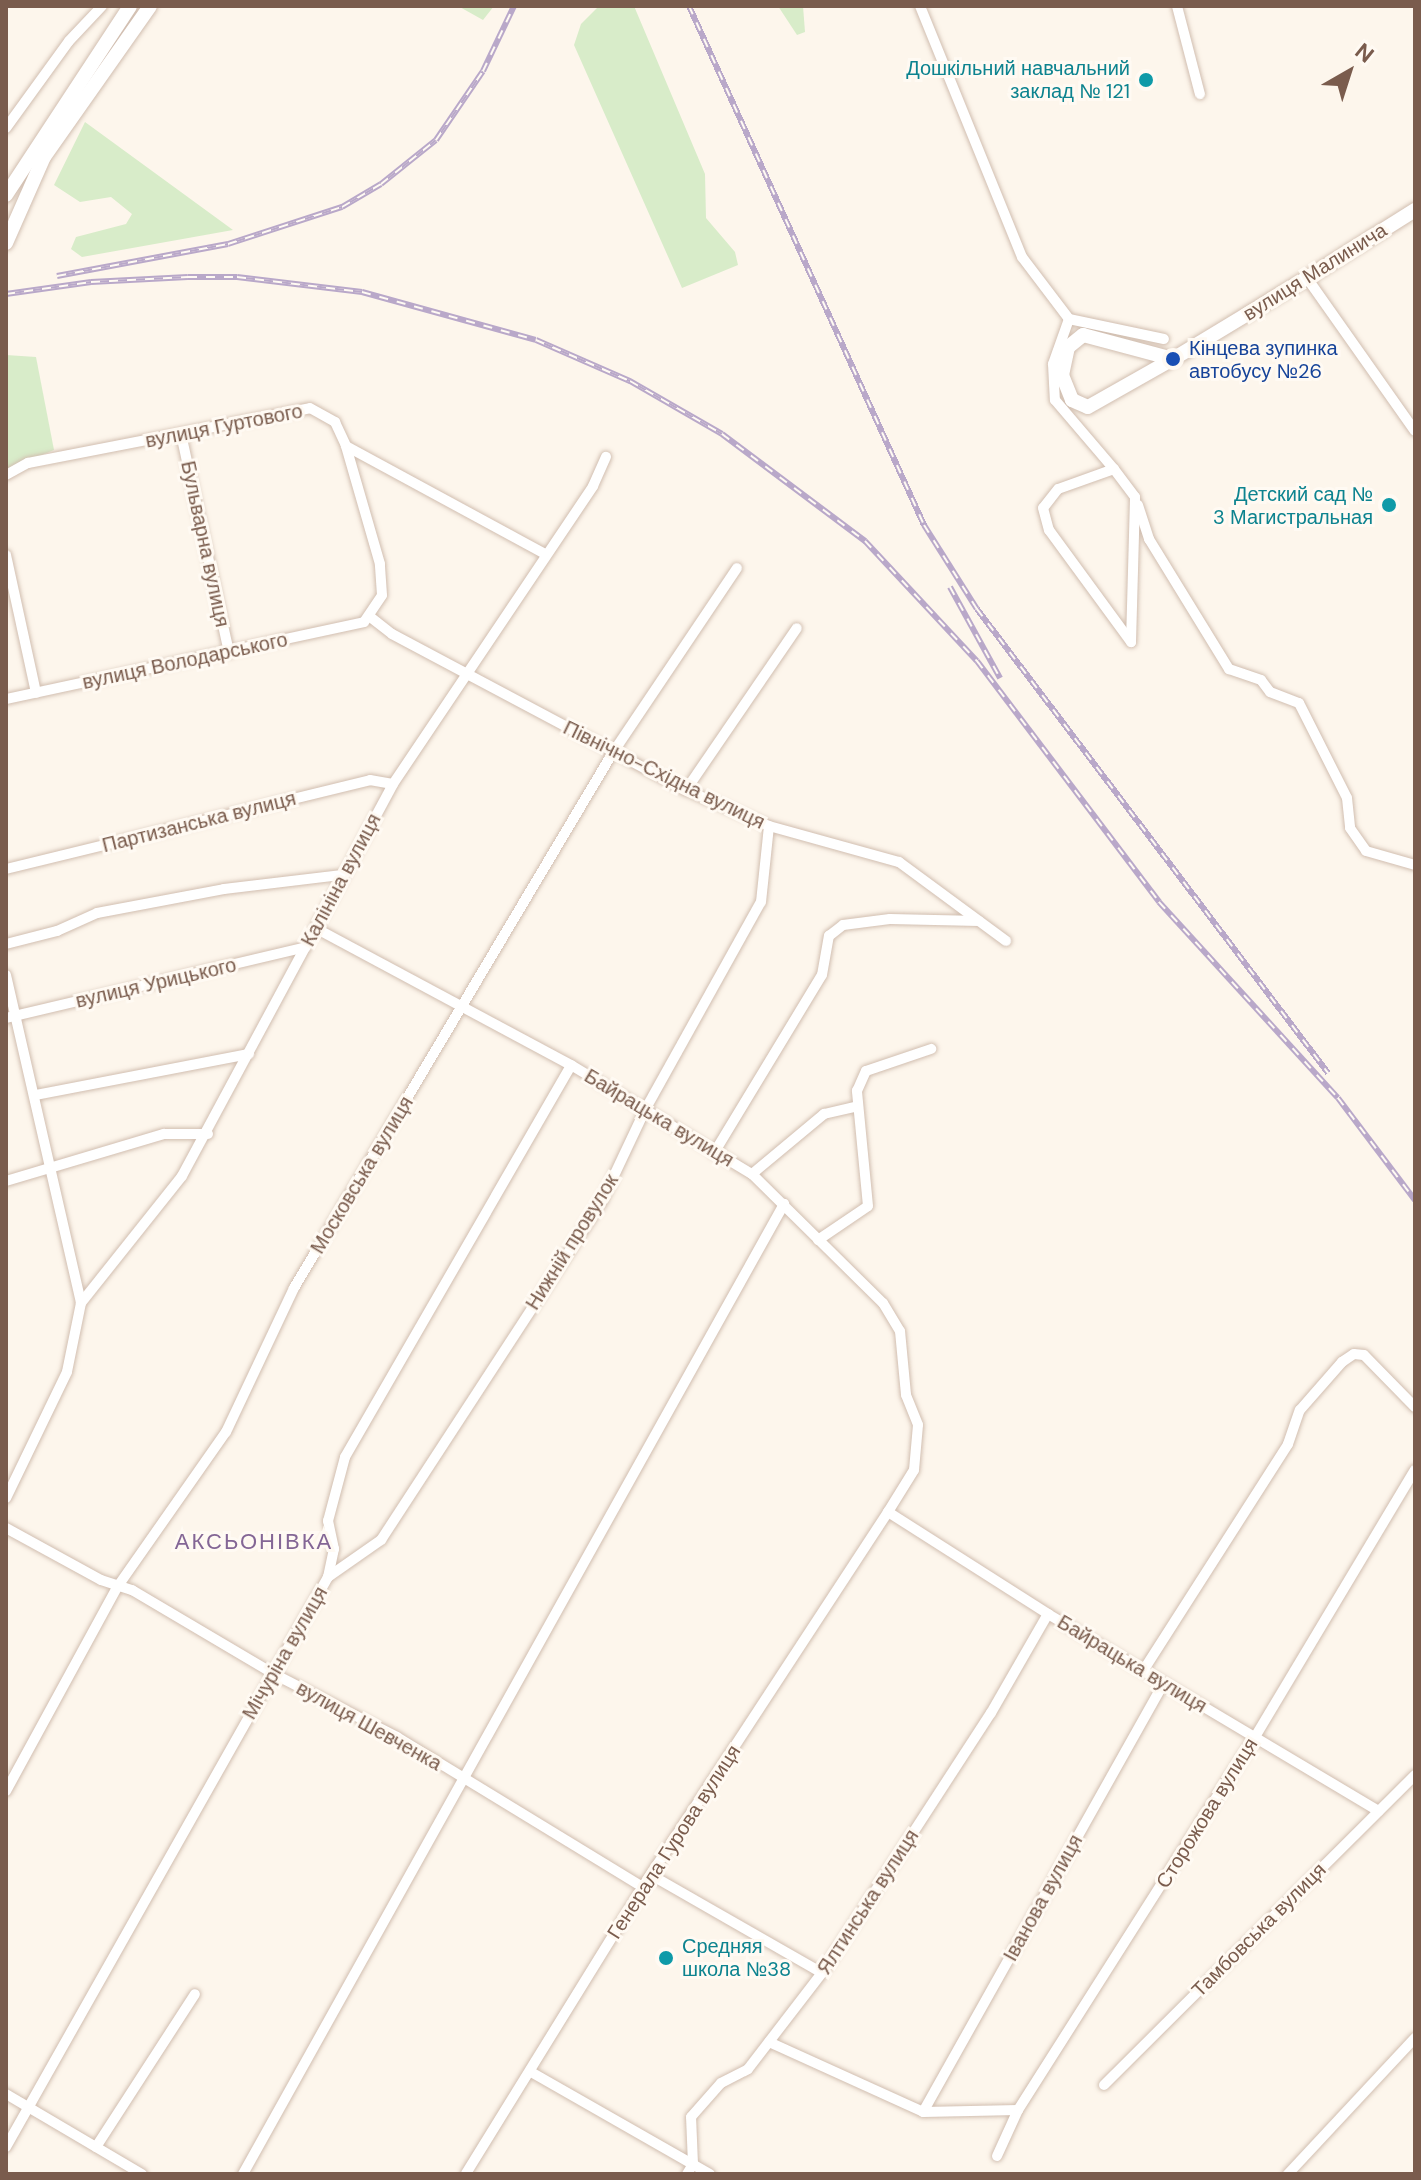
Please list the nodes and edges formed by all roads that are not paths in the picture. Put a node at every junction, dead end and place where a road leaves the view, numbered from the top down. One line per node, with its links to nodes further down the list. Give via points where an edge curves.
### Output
1 (102, 6): 7 (street, via 69,41)
2 (130, 6): 8 (street)
3 (150, 6): 10 (street, via 44,157)
4 (920, 6): 12 (street, via 1022,257)
5 (1177, 6): 6 (street)
6 (1200, 94)
7 (6, 128)
8 (6, 195)
9 (1415, 210): 11 (street, вулиця Малинича)
10 (6, 241)
11 (1307, 278): 14 (street, вулиця Малинича); 15 (street)
12 (1069, 319): 13 (street); 19 (street, via 1053,364 1055,400)
13 (1164, 339)
14 (1173, 359): 14 (street, вулиця Малинича, via 1088,407 1072,400 1062,375 1068,347 1083,335)
15 (1415, 431)
16 (181, 434): 17 (street, вулиця Гуртового, via 310,408 335,422); 20 (street, вулиця Гуртового, via 28,463); 27 (street, Бульварна вулиця)
17 (346, 446): 22 (street, вулиця Гуртового); 25 (street, via 380,564 382,595)
18 (606, 457): 22 (street, Калініна вулиця, via 593,486)
19 (1114, 469): 21 (street); 21 (street, via 1058,489 1043,508 1049,530 1131,642)
20 (6, 475)
21 (1135, 497): 35 (street, via 1149,539 1229,669 1261,680 1270,692 1299,703 1347,798 1350,828 1366,851)
22 (545, 554): 28 (street, Калініна вулиця)
23 (6, 555): 29 (street)
24 (737, 568): 31 (street, Московська вулиця)
25 (366, 619): 27 (street, вулиця Володарського); 28 (street, Північно-Східна вулиця)
26 (797, 628): 33 (street)
27 (229, 653): 29 (street, вулиця Володарського)
28 (467, 673): 31 (street, Північно-Східна вулиця); 32 (street, Калініна вулиця)
29 (36, 693): 30 (street, вулиця Володарського)
30 (6, 699)
31 (612, 754): 33 (street, Північно-Східна вулиця); 44 (street, Московська вулиця)
32 (393, 784): 36 (street, Партизанська вулиця, via 370,780); 37 (street, Калініна вулиця)
33 (686, 790): 34 (street, Північно-Східна вулиця)
34 (769, 826): 38 (street, Північно-Східна вулиця, via 899,862); 51 (street, Нижній провулок, via 761,902)
35 (1415, 865)
36 (6, 869)
37 (342, 875): 39 (street, Калініна вулиця); 41 (street, via 224,889 97,913 57,931)
38 (981, 921): 40 (street, Північно-Східна вулиця); 53 (street, via 890,919 843,925 829,936 822,975)
39 (319, 930): 42 (street, Калініна вулиця); 44 (street, Байрацька вулиця)
40 (1006, 941)
41 (6, 944)
42 (306, 947): 45 (street, вулиця Урицького); 47 (street, Калініна вулиця)
43 (6, 975): 45 (street)
44 (464, 1006): 48 (street, Байрацька вулиця); 67 (street, Московська вулиця, via 294,1288 226,1432)
45 (10, 1017): 49 (street)
46 (931, 1049): 50 (street, via 866,1071 857,1091)
47 (249, 1054): 49 (street); 52 (street, Калініна вулиця)
48 (571, 1065): 51 (street, Байрацька вулиця); 66 (street, Мічуріна вулиця, via 345,1457 329,1511 334,1549)
49 (36, 1095): 54 (street)
50 (858, 1106): 55 (street, via 824,1114); 58 (street, via 868,1206)
51 (645, 1110): 53 (street, Байрацька вулиця); 66 (street, Нижній провулок, via 602,1201 381,1540)
52 (208, 1134): 54 (street, via 164,1134); 59 (street, Калініна вулиця, via 148,1223)
53 (714, 1153): 55 (street, Байрацька вулиця)
54 (54, 1170): 56 (street); 59 (street)
55 (752, 1174): 57 (street, Байрацька вулиця)
56 (6, 1181)
57 (784, 1204): 58 (street, Байрацька вулиця); 74 (street)
58 (818, 1240): 60 (street, Байрацька вулиця, via 883,1303 900,1331)
59 (81, 1303): 63 (street, via 67,1372)
60 (906, 1395): 64 (street, Генерала Гурова вулиця, via 918,1425 917,1452 914,1470)
61 (1415, 1407): 69 (street, via 1364,1355 1342,1362 1295,1417 1288,1444)
62 (1415, 1470): 72 (street, Сторожова вулиця)
63 (6, 1498)
64 (888, 1512): 68 (street, Байрацька вулиця); 77 (street, Генерала Гурова вулиця)
65 (6, 1528): 67 (street, вулиця Шевченка)
66 (328, 1577): 70 (street, Мічуріна вулиця)
67 (118, 1586): 70 (street, вулиця Шевченка); 75 (street, Московська вулиця)
68 (1048, 1614): 69 (street, Байрацька вулиця); 79 (street, Ялтинська вулиця, via 991,1713)
69 (1143, 1671): 71 (street, Байрацька вулиця)
70 (274, 1674): 74 (street, вулиця Шевченка, via 397,1737); 86 (street, Мічуріна вулиця)
71 (1164, 1683): 72 (street, Байрацька вулиця); 88 (street, Іванова вулиця)
72 (1255, 1737): 76 (street, Байрацька вулиця); 87 (street, Сторожова вулиця)
73 (1415, 1775): 76 (street, Тамбовська вулиця)
74 (466, 1780): 78 (street, вулиця Шевченка); 94 (street)
75 (6, 1791)
76 (1379, 1811): 84 (street, Тамбовська вулиця)
77 (651, 1875): 78 (street, Генерала Гурова вулиця); 79 (street)
78 (643, 1887): 83 (street, Генерала Гурова вулиця)
79 (822, 1973): 82 (street, Ялтинська вулиця)
80 (195, 1994): 90 (street)
81 (1415, 2038): 97 (street)
82 (769, 2042): 88 (street); 92 (street, Ялтинська вулиця, via 748,2069 721,2083 691,2117)
83 (531, 2072): 92 (street); 95 (street, Генерала Гурова вулиця)
84 (1104, 2085)
85 (6, 2094): 86 (street)
86 (28, 2108): 89 (street, Мічуріна вулиця); 90 (street)
87 (1018, 2110): 88 (street); 91 (street, Сторожова вулиця)
88 (923, 2112)
89 (6, 2147)
90 (96, 2147): 93 (street)
91 (997, 2156)
92 (690, 2169): 96 (street)
93 (142, 2174)
94 (243, 2174)
95 (466, 2174)
96 (710, 2174)
97 (1288, 2174)

